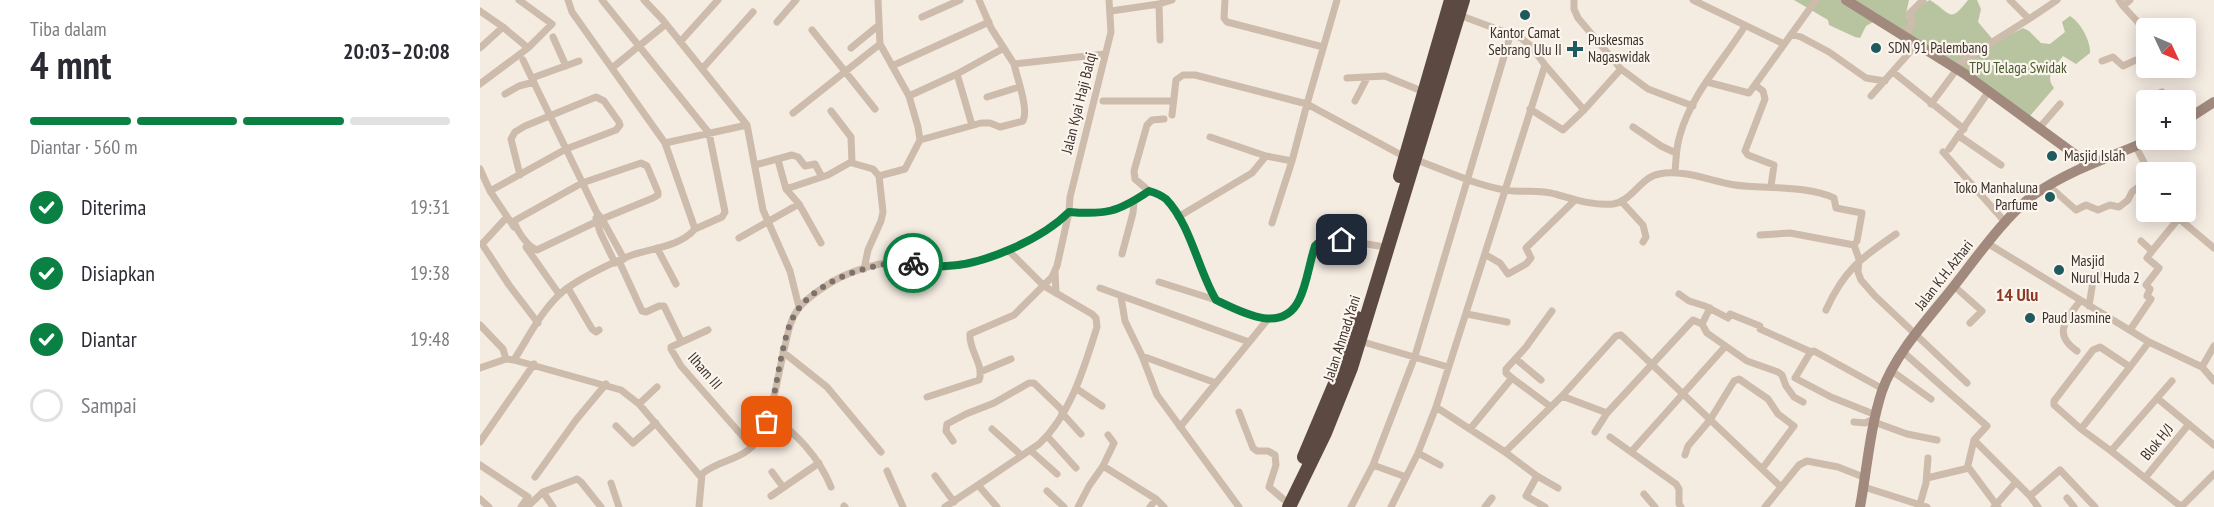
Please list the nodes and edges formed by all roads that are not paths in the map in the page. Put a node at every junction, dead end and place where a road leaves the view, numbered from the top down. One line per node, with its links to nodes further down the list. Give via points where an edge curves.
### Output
1 (519, 0): 54 (street, via 552,24)
2 (568, 0): 66 (street, via 572,12)
3 (602, 0): 49 (street)
4 (644, 0): 37 (street)
5 (718, 0): 47 (street)
6 (796, 0): 35 (street)
7 (878, 0): 38 (street)
8 (960, 0): 32 (street)
9 (979, 0): 36 (street)
10 (1109, 0): 28 (street, Jalan Kyai Haji Balqi)
11 (1171, 0): 26 (street)
12 (1225, 0): 52 (street, via 1227,22)
13 (1337, 0): 52 (street)
14 (1451, 0): 82 (highway, Jalan Ahmad Yani)
15 (1463, 0): 31 (highway, Jalan Ahmad Yani)
16 (1574, 0): 69 (street, via 1578,18)
17 (1693, 0): 39 (street)
18 (1816, 0): 43 (street)
19 (1845, 0): 44 (street)
20 (1912, 0): 30 (street)
21 (1923, 0): 30 (street)
22 (2010, 0): 33 (street)
23 (2057, 0): 33 (street)
24 (2130, 0): 25 (street)
25 (2121, 3): 34 (street)
26 (1159, 4): 28 (street); 46 (street)
27 (480, 11): 40 (street)
28 (1111, 11): 57 (street, Jalan Kyai Haji Balqi)
29 (753, 12): 68 (street)
30 (1910, 14): 44 (street, via 1912,24)
31 (1458, 15): 42 (street); 117 (highway, Jalan Ahmad Yani)
32 (922, 17)
33 (2029, 20): 67 (street)
34 (2136, 20)
35 (777, 22)
36 (989, 22): 56 (street); 65 (street)
37 (666, 24): 47 (street); 49 (street)
38 (879, 25): 50 (street); 55 (street)
39 (1745, 26): 51 (street); 77 (street)
40 (503, 27): 53 (street); 54 (street)
41 (812, 30): 70 (street)
42 (1511, 33): 63 (street, via 1531,46); 130 (street)
43 (1791, 34): 51 (street); 76 (street, via 1829,52 1866,78)
44 (1905, 36): 48 (street)
45 (553, 37): 64 (street)
46 (1160, 40)
47 (680, 42): 68 (street)
48 (1917, 44): 67 (street); 71 (street)
49 (639, 45): 66 (street); 109 (street)
50 (880, 45): 65 (street); 70 (street)
51 (1784, 45): 79 (street)
52 (1323, 47): 91 (street)
53 (480, 48)
54 (528, 48): 78 (street)
55 (851, 48)
56 (1004, 48): 62 (street); 72 (street)
57 (1106, 54): 62 (street); 143 (street, Jalan Kyai Haji Balqi)
58 (523, 60): 75 (street)
59 (2136, 60): 61 (street, via 2126,66 2113,57)
60 (579, 61): 64 (street)
61 (2102, 61)
62 (1014, 64): 80 (street)
63 (1545, 65): 95 (street); 97 (street)
64 (566, 66): 75 (street)
65 (892, 66): 84 (street)
66 (612, 68): 112 (street)
67 (1956, 68): 81 (street); 92 (street)
68 (702, 69): 104 (street)
69 (1621, 69): 94 (street, via 1648,89); 97 (street)
70 (845, 71): 96 (street); 99 (street)
71 (1893, 72): 76 (street); 92 (street)
72 (957, 74): 84 (street); 105 (street)
73 (1347, 78): 74 (street)
74 (1367, 78): 82 (street, via 1385,76); 89 (street)
75 (533, 80): 83 (street); 101 (street)
76 (1885, 81): 85 (street)
77 (1707, 82): 79 (street, via 1746,93); 94 (street)
78 (480, 84)
79 (1755, 85): 132 (street, via 1765,99 1745,151 1774,165)
80 (1019, 87): 86 (street); 105 (street, via 1025,107 1023,121 1002,127 986,122)
81 (1989, 91): 106 (street); 108 (street)
82 (1424, 92): 117 (highway, Jalan Ahmad Yani)
83 (505, 94)
84 (909, 96): 111 (street)
85 (1871, 96)
86 (987, 97)
87 (1103, 100): 88 (street)
88 (1173, 101): 91 (street, via 1177,78 1195,75); 102 (street)
89 (1355, 101)
90 (2214, 102): 100 (street)
91 (1307, 104): 117 (street); 119 (street)
92 (1931, 104): 108 (street)
93 (2060, 104): 106 (street)
94 (1693, 106): 115 (street)
95 (1530, 109): 97 (street, via 1563,130); 136 (street)
96 (874, 110)
97 (1584, 110)
98 (831, 111): 120 (street, via 851,138)
99 (793, 113)
100 (2196, 114)
101 (550, 116): 114 (street); 114 (street, via 596,97 619,122 616,130); 127 (street, via 512,136)
102 (1172, 116)
103 (1164, 119): 138 (street, via 1152,120 1147,125 1134,171 1135,179)
104 (747, 125): 109 (street); 123 (street)
105 (972, 125): 111 (street)
106 (2040, 127): 122 (street)
107 (1633, 128): 115 (street)
108 (1962, 132): 124 (street); 150 (street, via 1946,150)
109 (709, 133): 112 (street); 152 (street, via 725,212)
110 (1210, 137): 116 (street)
111 (920, 140): 128 (street, via 905,169)
112 (664, 143): 152 (street)
113 (2135, 145): 121 (street); 122 (street, Jalan K.H. Azhari)
114 (566, 149): 127 (street); 131 (street)
115 (1676, 153): 126 (street)
116 (1266, 156): 119 (street); 145 (street, via 1252,173)
117 (1410, 158): 130 (street); 163 (highway, Jalan Ahmad Yani); 205 (highway, Jalan Ahmad Yani)
118 (778, 160): 123 (street); 129 (street, via 798,157 805,166 815,164); 134 (street)
119 (1292, 161): 151 (street)
120 (851, 162): 128 (street, via 873,169); 129 (street)
121 (2144, 162)
122 (2088, 164): 133 (street, Jalan K.H. Azhari)
123 (755, 165): 147 (street)
124 (2001, 165)
125 (480, 169): 137 (street)
126 (1675, 173): 132 (street, via 1737,185); 140 (street, via 1654,175)
127 (520, 175): 137 (street)
128 (879, 176): 173 (street, via 881,220)
129 (822, 177): 134 (street)
130 (1468, 179): 136 (street); 215 (street)
131 (582, 183): 146 (street); 146 (street, via 635,165 647,166 658,195); 146 (street, via 514,223 534,250)
132 (1771, 186): 162 (street, via 1830,196 1836,208 1862,212)
133 (2049, 186): 135 (street, via 2076,210 2086,205 2097,210 2119,207); 150 (street, Jalan K.H. Azhari)
134 (786, 189): 142 (street)
135 (2136, 189)
136 (1505, 190): 139 (street, via 1554,193); 170 (street)
137 (490, 191): 144 (street)
138 (1149, 191): 141 (street); 145 (street, via 1167,200)
139 (1574, 201): 140 (street); 170 (street, via 1526,248 1531,258 1526,264 1508,274 1500,263)
140 (1621, 201): 159 (street, via 1645,228)
141 (1134, 202): 143 (street, via 1098,214); 169 (street)
142 (799, 204): 147 (street); 160 (street)
143 (1069, 212): 167 (street, via 1050,229); 174 (street, Jalan Kyai Haji Balqi)
144 (507, 217): 166 (street, via 484,241); 182 (street)
145 (1178, 217): 186 (street)
146 (599, 220): 155 (street); 157 (street)
147 (768, 221): 156 (street); 189 (street, via 790,271)
148 (2176, 222): 168 (street)
149 (2184, 222): 165 (street)
150 (2006, 223): 161 (street, Jalan K.H. Azhari)
151 (1272, 224)
152 (695, 230): 164 (street, via 682,240)
153 (1896, 234): 171 (street)
154 (1760, 235): 162 (street, via 1790,233)
155 (612, 236): 157 (street); 172 (street)
156 (739, 238)
157 (604, 241): 172 (street)
158 (2141, 241): 168 (street)
159 (1643, 242)
160 (820, 243)
161 (1987, 243): 179 (street, Jalan K.H. Azhari); 187 (street)
162 (1854, 245): 171 (street)
163 (1379, 246): 194 (street, via 1321,240 1315,246 1298,303 1283,316); 318 (highway, Jalan Ahmad Yani, via 1342,367)
164 (657, 248): 172 (street); 177 (street)
165 (2214, 248)
166 (482, 250): 196 (street)
167 (1008, 250): 173 (street, via 947,266 896,262); 178 (street)
168 (2152, 251): 202 (street, via 2147,258 2159,268 2146,285 2151,299)
169 (1122, 254)
170 (1486, 255): 193 (street)
171 (1859, 259): 192 (street); 203 (street, via 1861,280)
172 (619, 261): 180 (street); 204 (street, Ilham III, via 642,311 665,307)
173 (864, 269): 189 (street, via 833,281)
174 (1055, 271): 178 (street); 183 (street)
175 (2099, 274): 188 (street, via 2093,281)
176 (1160, 282): 186 (street)
177 (676, 284)
178 (1044, 286): 183 (street); 226 (street, via 1014,315 969,334)
179 (1954, 286): 197 (street, via 1982,311); 203 (street, Jalan K.H. Azhari)
180 (568, 288): 182 (street); 200 (street, via 592,329)
181 (1100, 288): 185 (street)
182 (559, 294): 196 (street)
183 (1056, 294): 235 (street, via 1096,318 1097,327)
184 (1679, 294): 190 (street)
185 (1121, 297): 206 (street); 214 (street, via 1125,321)
186 (1216, 300): 194 (street)
187 (2080, 301): 188 (street); 210 (street, via 2063,334 2065,342)
188 (2089, 306): 202 (street)
189 (799, 307): 211 (street, via 789,326)
190 (1710, 308): 198 (street); 212 (street, via 1728,318 1730,314 1760,326)
191 (1551, 310): 218 (street)
192 (1826, 310)
193 (1467, 314): 195 (street); 221 (street)
194 (1268, 319): 206 (street)
195 (1507, 322)
196 (538, 323): 216 (street)
197 (1970, 323)
198 (1702, 324): 220 (street, via 1692,320); 242 (street, via 1707,333 1752,364 1782,375 1786,386)
199 (480, 326): 216 (street)
200 (599, 330)
201 (708, 330): 204 (street, Ilham III)
202 (2130, 330): 207 (street)
203 (1916, 334): 213 (street, Jalan K.H. Azhari); 232 (street)
204 (681, 341): 271 (street, Ilham III, via 671,347 674,355)
205 (1360, 341): 215 (street); 318 (highway, Jalan Ahmad Yani, via 1325,433)
206 (1249, 342): 231 (street)
207 (2149, 342): 222 (street); 223 (street)
208 (2214, 346): 223 (street)
209 (1723, 349): 237 (street)
210 (2076, 351)
211 (783, 352): 250 (street); 274 (street, via 827,387)
212 (1811, 352): 236 (street); 253 (street, via 1795,378)
213 (1903, 352): 225 (street, Jalan K.H. Azhari); 267 (street, via 1987,426)
214 (1142, 356): 231 (street); 257 (street, via 1157,395)
215 (1415, 356): 221 (street); 283 (street)
216 (510, 359): 219 (street); 224 (street)
217 (1011, 359): 226 (street)
218 (1516, 359): 227 (street, via 1506,371); 228 (street)
219 (534, 364): 233 (street); 269 (street)
220 (1652, 364): 237 (street); 238 (street, via 1619,335); 249 (street)
221 (1448, 367): 245 (street)
222 (2130, 367): 260 (street); 260 (street, via 2100,348 2092,350 2054,401 2057,409)
223 (2202, 367): 230 (street)
224 (480, 368)
225 (1892, 371): 236 (street, Jalan K.H. Azhari); 241 (street)
226 (981, 372): 239 (street, via 979,380)
227 (1512, 378): 246 (street); 259 (street)
228 (1541, 380)
229 (2172, 381): 240 (street)
230 (2214, 381)
231 (1216, 383): 257 (street)
232 (1967, 383)
233 (606, 384): 243 (street); 295 (street)
234 (657, 387): 243 (street)
235 (1077, 389): 244 (street); 247 (street)
236 (1883, 389): 253 (street, Jalan K.H. Azhari)
237 (1684, 393): 251 (street); 276 (street)
238 (1562, 396): 246 (street); 249 (street)
239 (927, 397)
240 (2157, 398): 255 (street); 273 (street)
241 (1931, 399)
242 (1803, 402)
243 (639, 404): 254 (street)
244 (1102, 406)
245 (1436, 407): 259 (street); 277 (street)
246 (1551, 407): 275 (street)
247 (1063, 412): 262 (street); 264 (street); 268 (street, via 1034,383 1029,383 946,424)
248 (1239, 412): 318 (street, via 1253,448 1275,454 1269,487)
249 (1606, 413): 261 (street)
250 (770, 414): 271 (street); 281 (street, via 806,444)
251 (1710, 420): 279 (street); 288 (street); 288 (street, via 1737,379 1768,399 1778,414 1794,426)
252 (1854, 422): 253 (street)
253 (1874, 422): 266 (street, via 1907,435); 300 (street, Jalan K.H. Azhari)
254 (656, 423): 256 (street, via 633,443); 296 (street)
255 (2189, 424): 270 (street); 298 (street, Blok H/J)
256 (616, 426)
257 (1180, 427): 335 (street)
258 (992, 429): 278 (street)
259 (1470, 429): 275 (street)
260 (2081, 429): 273 (street)
261 (1595, 432)
262 (1081, 434)
263 (1108, 435): 286 (street, via 1114,446)
264 (1048, 436): 272 (street); 287 (street)
265 (1610, 437): 276 (street)
266 (1936, 440)
267 (1974, 440): 285 (street); 301 (street)
268 (952, 441)
269 (480, 442)
270 (2214, 445)
271 (752, 447): 296 (street)
272 (1030, 450): 278 (street); 291 (street)
273 (2111, 451): 298 (street)
274 (881, 452)
275 (1505, 452): 294 (street)
276 (1631, 452): 341 (street, via 1676,484)
277 (1418, 453): 284 (street); 297 (street)
278 (1021, 455): 303 (street)
279 (1685, 455)
280 (1928, 458): 299 (street)
281 (819, 463): 304 (street); 305 (street)
282 (480, 465): 322 (street, via 528,497)
283 (1373, 465): 297 (street); 336 (street)
284 (1440, 465)
285 (1968, 465)
286 (1103, 466): 316 (street); 332 (street)
287 (1076, 468)
288 (1762, 469): 306 (street)
289 (887, 471): 328 (street)
290 (772, 472): 304 (street)
291 (1057, 474)
292 (2214, 474): 298 (street, via 2181,506)
293 (935, 476): 317 (street)
294 (1537, 476): 307 (street); 339 (street, via 1526,495)
295 (535, 477)
296 (701, 477): 327 (street)
297 (1406, 477): 337 (street)
298 (2145, 478)
299 (1927, 480): 319 (street); 320 (street, via 1969,468)
300 (1865, 482): 306 (street, via 1838,466 1807,461); 319 (street); 343 (street, Jalan K.H. Azhari)
301 (2016, 482): 312 (street); 320 (street)
302 (611, 483): 326 (street)
303 (978, 485): 317 (street); 330 (street)
304 (783, 487): 311 (street)
305 (831, 487)
306 (1781, 487): 342 (street)
307 (1558, 488)
308 (1047, 491): 331 (street)
309 (543, 492): 323 (street); 324 (street); 325 (street, via 577,479)
310 (1644, 494): 340 (street)
311 (771, 496)
312 (2030, 496): 344 (street); 346 (street, via 2060,470)
313 (1492, 498): 338 (street)
314 (2067, 498): 345 (street)
315 (480, 499): 321 (street)
316 (1156, 500): 333 (street); 334 (street)
317 (954, 501): 329 (street)
318 (1284, 504)
319 (1924, 506)
320 (1996, 506)
321 (489, 507)
322 (521, 507)
323 (527, 507)
324 (553, 507)
325 (601, 507)
326 (619, 507)
327 (699, 507)
328 (903, 507)
329 (945, 507)
330 (997, 507)
331 (1064, 507)
332 (1078, 507)
333 (1150, 507)
334 (1164, 507)
335 (1239, 507)
336 (1350, 507)
337 (1391, 507)
338 (1485, 507)
339 (1545, 507)
340 (1655, 507)
341 (1681, 507)
342 (1765, 507)
343 (1860, 507)
344 (2038, 507)
345 (2074, 507)
346 (2095, 507)

